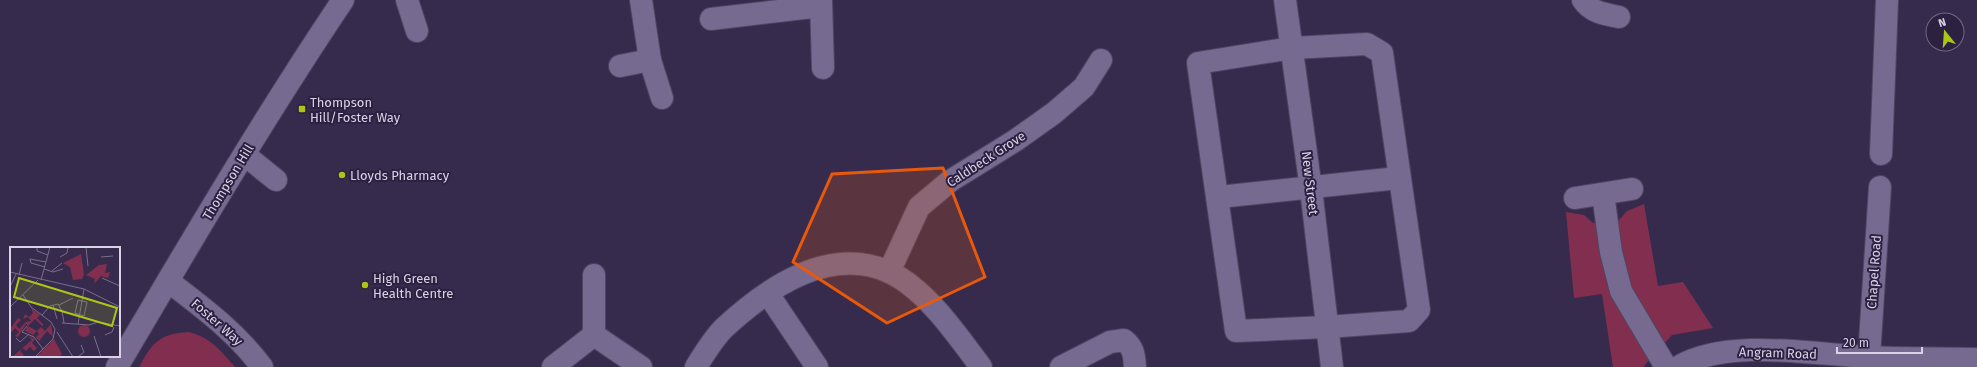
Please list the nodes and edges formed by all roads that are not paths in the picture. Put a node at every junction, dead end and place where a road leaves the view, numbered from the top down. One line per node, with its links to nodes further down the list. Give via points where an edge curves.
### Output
1 (343, 0): 18 (street, Thompson Hill)
2 (407, 0): 10 (street)
3 (641, 0): 12 (street)
4 (1285, 0): 11 (street, New Street)
5 (1583, 0): 8 (street, via 1596,12)
6 (1887, 0): 17 (street)
7 (821, 3): 9 (street); 15 (street)
8 (1619, 17)
9 (711, 19)
10 (418, 31)
11 (1292, 48): 19 (street, via 1366,44 1382,53); 22 (street, New Street); 25 (street, via 1198,63)
12 (650, 60): 14 (street); 16 (street)
13 (1101, 60): 27 (street, Caldbeck Grove, via 1084,87 1054,114 950,181 918,207)
14 (620, 66)
15 (823, 68)
16 (662, 98)
17 (1881, 154)
18 (245, 155): 20 (street); 29 (street, Thompson Hill)
19 (1398, 178): 22 (street); 31 (street, via 1419,310 1409,321)
20 (276, 180)
21 (1880, 186): 33 (street, Chapel Road)
22 (1311, 189): 25 (street); 31 (street, New Street)
23 (1632, 189): 24 (street)
24 (1603, 194): 26 (street); 45 (street, via 1610,252 1621,291)
25 (1219, 197): 31 (street, via 1236,330)
26 (1575, 198)
27 (889, 272): 30 (street, via 859,264 820,267 798,276); 41 (street, via 916,289)
28 (594, 275): 32 (street)
29 (168, 281): 35 (street, Thompson Hill); 36 (street, Foster Way, via 234,334)
30 (768, 294): 39 (street, via 724,329); 40 (street)
31 (1327, 328): 44 (street, New Street)
32 (594, 336): 37 (street); 38 (street)
33 (1869, 357): 34 (street, Angram Road); 46 (street, Angram Road, via 1755,350 1706,356)
34 (1977, 359)
35 (117, 367)
36 (262, 367)
37 (553, 367)
38 (640, 367)
39 (696, 367)
40 (817, 367)
41 (981, 367)
42 (1061, 367): 43 (street, via 1110,342 1124,340 1131,346)
43 (1135, 367)
44 (1332, 367)
45 (1666, 367)
46 (1678, 367)

